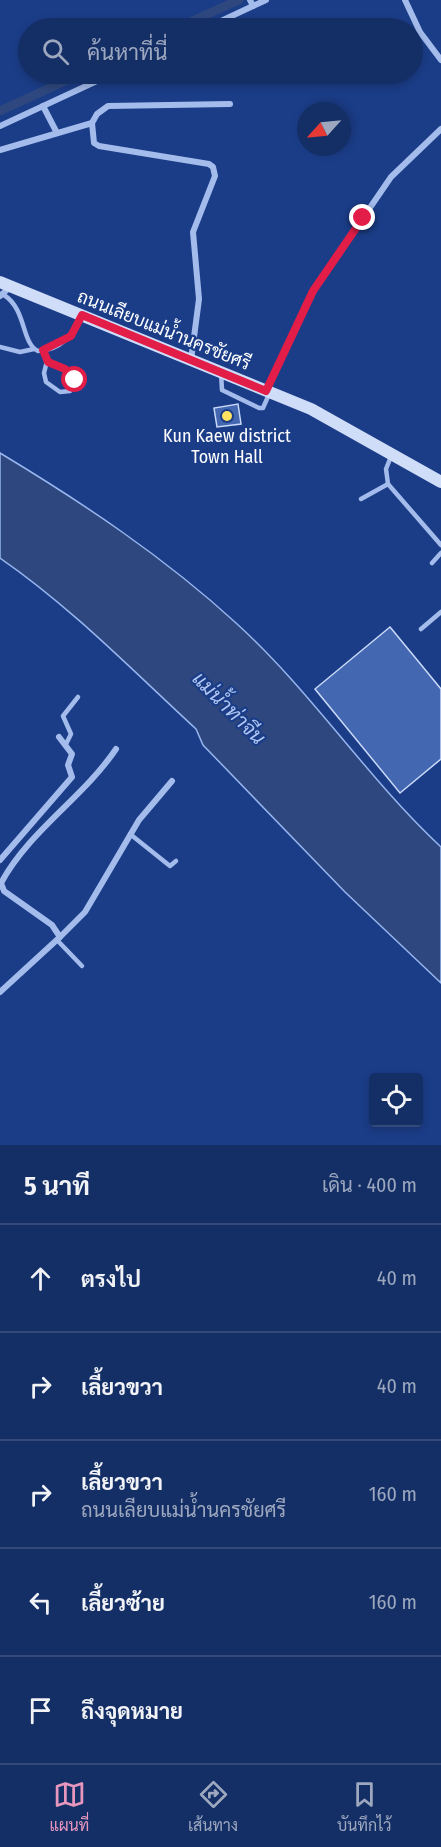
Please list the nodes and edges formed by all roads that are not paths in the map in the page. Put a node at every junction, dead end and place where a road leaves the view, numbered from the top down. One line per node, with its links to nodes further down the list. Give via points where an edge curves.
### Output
1 (266, 0): 3 (street)
2 (405, 0): 5 (street)
3 (252, 4): 4 (street)
4 (225, 18)
5 (413, 18)
6 (423, 36): 7 (street)
7 (441, 60)
8 (90, 84): 10 (street)
9 (230, 104): 11 (street, via 108,106)
10 (43, 106): 12 (street); 14 (street)
11 (92, 123): 14 (street); 21 (street, via 94,143 99,146 213,167 214,176 193,232 199,299)
12 (0, 126)
13 (441, 129): 24 (street, via 391,177 313,291)
14 (57, 133): 15 (street)
15 (0, 150)
16 (3, 290): 17 (main road, ถนนเลียบแม่น้ำนครชัยศรี); 19 (lane, via 20,313 26,337)
17 (82, 315): 20 (lane, via 71,336); 21 (main road, ถนนเลียบแม่น้ำนครชัยศรี)
18 (0, 347): 19 (lane, via 20,352)
19 (34, 349): 20 (lane)
20 (43, 350): 22 (lane)
21 (191, 360): 23 (main road, ถนนเลียบแม่น้ำนครชัยศรี)
22 (47, 361): 22 (lane, via 72,374 74,386 70,391 60,392 46,382)
23 (221, 372): 24 (main road, ถนนเลียบแม่น้ำนครชัยศรี); 24 (lane, via 222,390 259,408 263,408)
24 (268, 392): 25 (main road, ถนนเลียบแม่น้ำนครชัยศรี, via 311,410)
25 (392, 454): 26 (main road, ถนนเลียบแม่น้ำนครชัยศรี); 27 (lane, via 386,469)
26 (441, 482)
27 (388, 484): 28 (lane); 29 (lane)
28 (361, 498)
29 (441, 545)
30 (441, 553): 31 (lane)
31 (432, 563)
32 (441, 612): 33 (lane)
33 (421, 629)
34 (78, 697): 36 (lane, via 63,716 71,734)
35 (59, 737): 36 (street)
36 (66, 744): 40 (street, via 72,754 68,762 72,774 69,782)
37 (116, 749): 42 (street, via 26,848)
38 (172, 781): 39 (street)
39 (130, 834): 41 (lane, via 170,866); 43 (street, via 85,912)
40 (0, 860)
41 (176, 861)
42 (1, 887): 43 (street, via 52,925)
43 (59, 938): 44 (lane); 45 (street)
44 (82, 966)
45 (0, 992)

